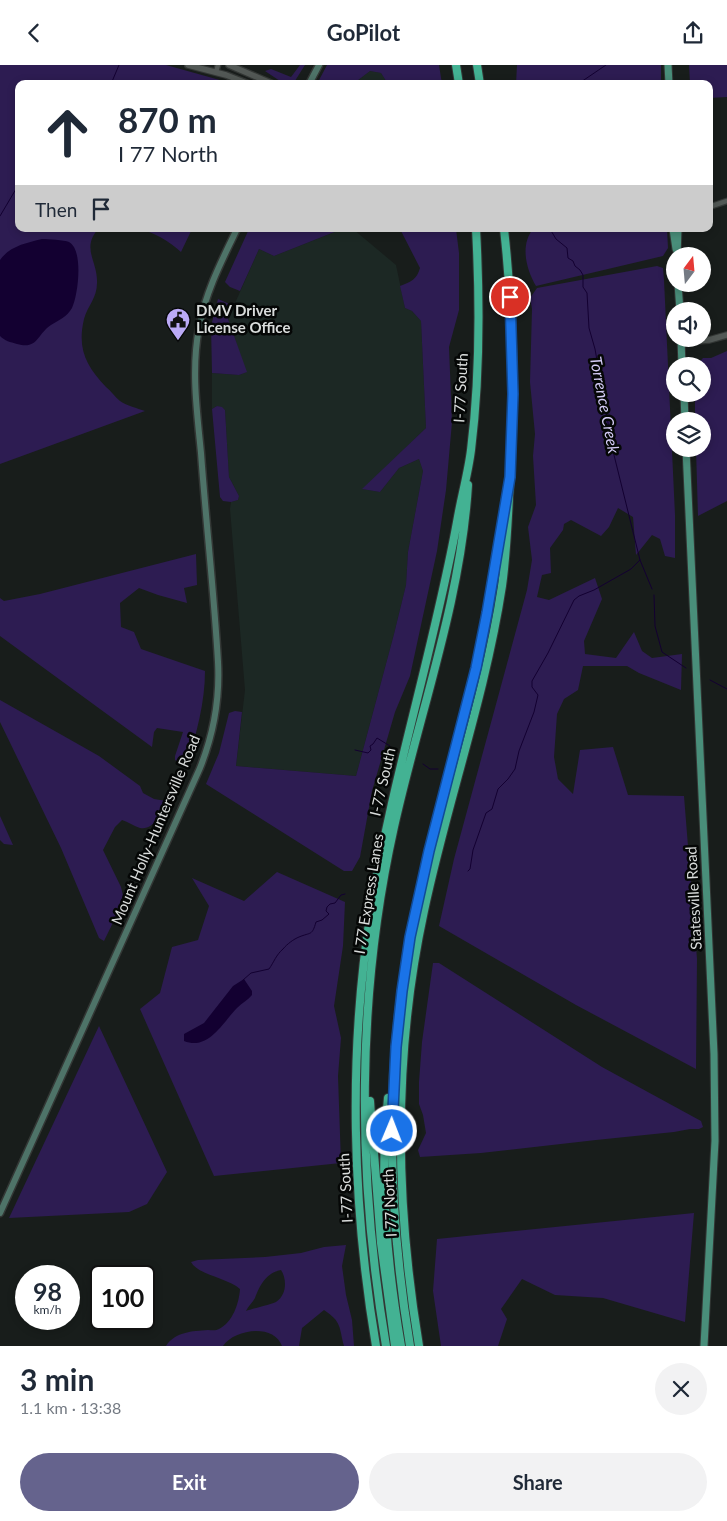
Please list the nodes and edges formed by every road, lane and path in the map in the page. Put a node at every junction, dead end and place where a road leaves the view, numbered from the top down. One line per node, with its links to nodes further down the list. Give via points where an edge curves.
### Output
1 (188, 65): 8 (street)
2 (218, 65): 8 (street)
3 (229, 65): 10 (street)
4 (319, 65): 11 (main road)
5 (456, 65): 12 (highway)
6 (477, 65): 13 (highway)
7 (668, 65): 14 (main road)
8 (216, 72): 9 (street)
9 (238, 80)
10 (264, 80)
11 (310, 80)
12 (458, 80)
13 (479, 80)
14 (669, 80)
15 (727, 201): 16 (street)
16 (713, 206)
17 (236, 232): 31 (main road, Mount Holly-Huntersville Road, via 204,306 195,362 219,672 213,727 200,768)
18 (476, 232): 26 (highway, I-77 South, via 478,327)
19 (504, 232): 28 (highway, I 77 North, via 512,348)
20 (673, 232): 22 (main road)
21 (678, 232): 23 (main road)
22 (676, 247)
23 (677, 247)
24 (727, 335): 25 (street)
25 (711, 339)
26 (470, 453): 30 (highway, I 77 Express Lanes, via 465,522 455,578 383,883); 32 (highway, I-77 South, via 441,603 390,809 364,966 358,1049 358,1161 363,1245)
27 (686, 457): 38 (main road, Statesville Road, via 714,1054 714,1141)
28 (510, 477): 29 (highway, via 476,668 416,909); 37 (highway, I 77 North, via 507,538 497,615 480,696 426,901 407,1020 402,1094 402,1187 408,1269)
29 (396, 1047): 35 (highway, via 385,1124 384,1187 390,1271); 36 (highway, via 392,1187)
30 (366, 1049): 33 (highway, I 77 Express Lanes, via 368,1189); 34 (highway, via 381,1243)
31 (0, 1213)
32 (376, 1346)
33 (386, 1346)
34 (395, 1346)
35 (401, 1346)
36 (410, 1346)
37 (419, 1346)
38 (704, 1346)

